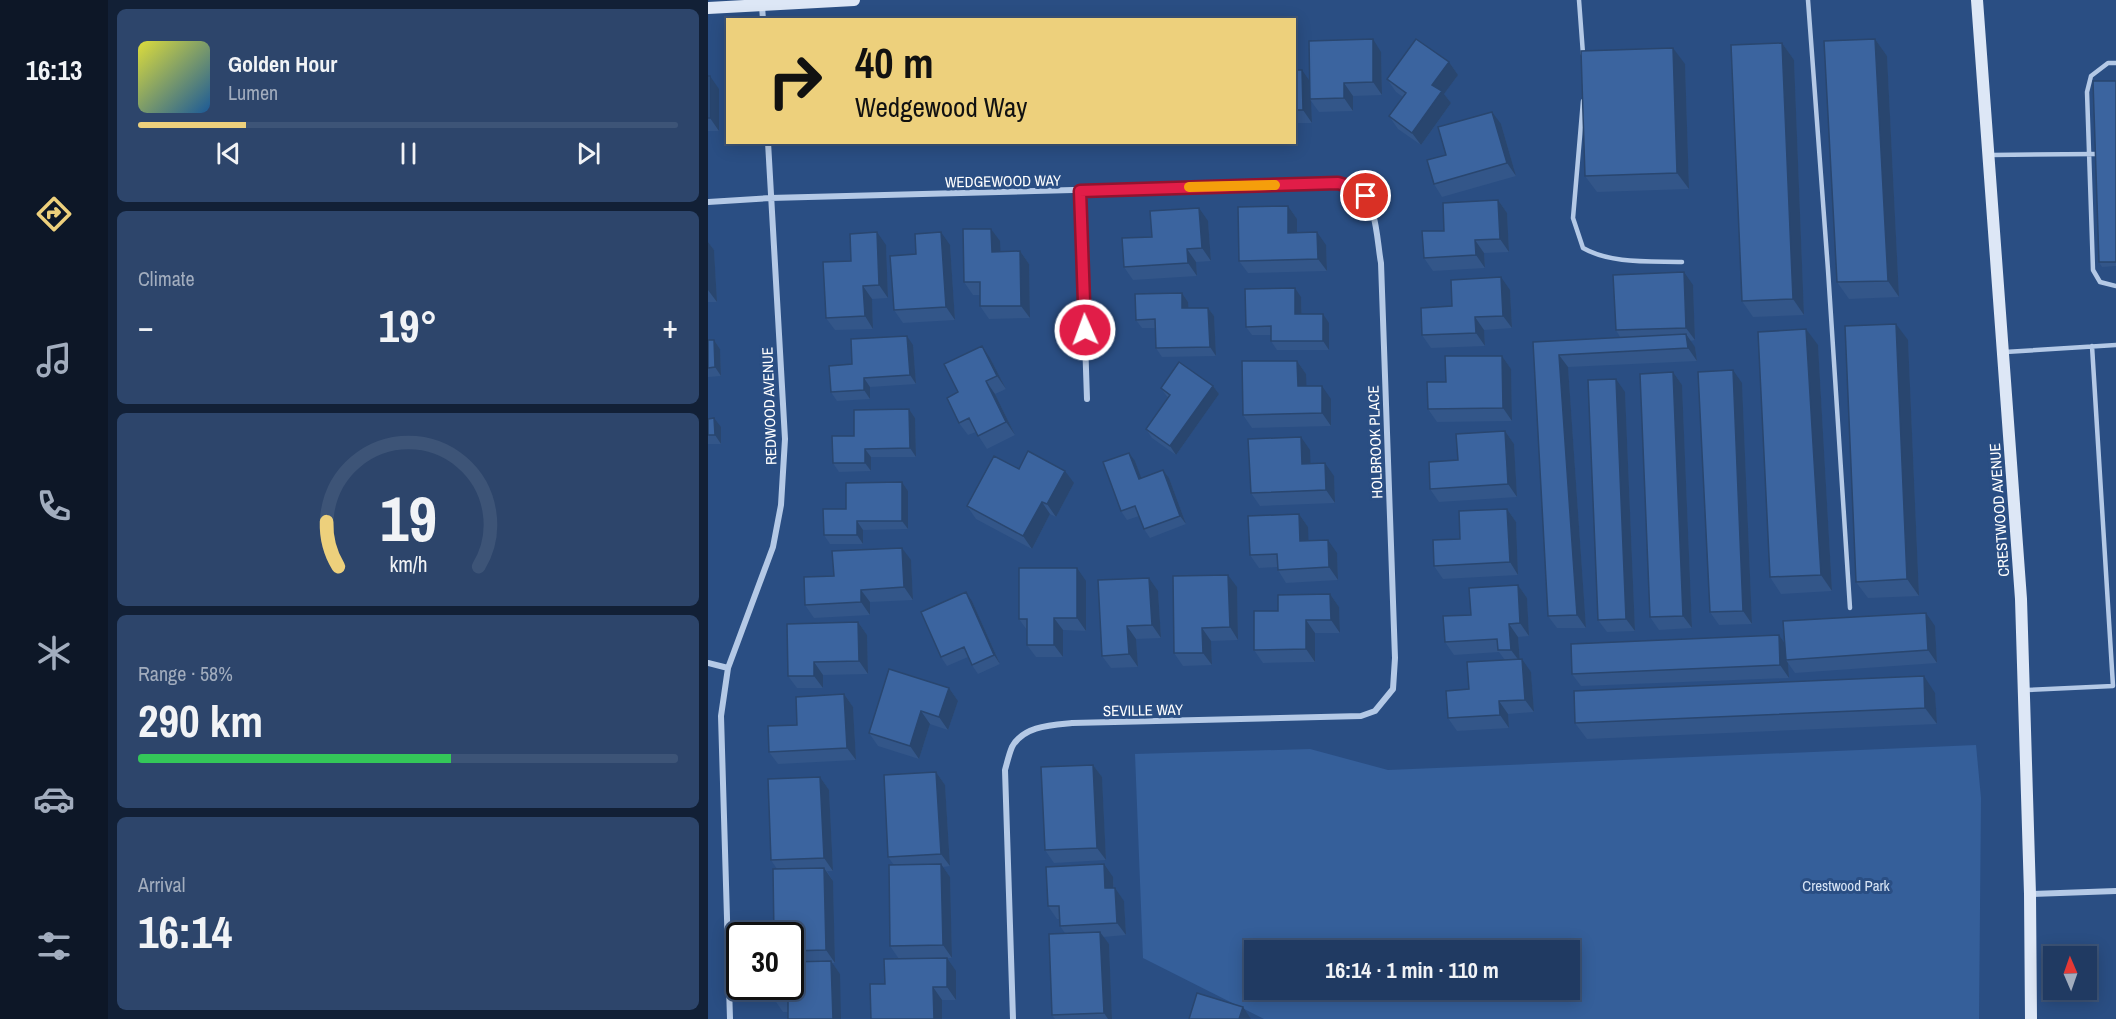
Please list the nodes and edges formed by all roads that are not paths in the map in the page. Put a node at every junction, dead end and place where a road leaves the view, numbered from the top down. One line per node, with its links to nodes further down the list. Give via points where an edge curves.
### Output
1 (854, 0): 5 (street)
2 (1579, 0): 9 (lane)
3 (1808, 0): 35 (lane)
4 (1977, 0): 17 (street, CRESTWOOD AVENUE)
5 (762, 6): 6 (street); 7 (street)
6 (708, 8)
7 (763, 18)
8 (2116, 63): 11 (lane, via 2108,63 2091,76)
9 (1584, 65)
10 (2097, 91): 11 (lane)
11 (2087, 92): 13 (lane)
12 (1583, 97): 29 (lane, via 1573,218 1583,248 1610,257)
13 (2089, 119): 14 (lane); 18 (lane)
14 (2097, 119)
15 (768, 144): 23 (street, REDWOOD AVENUE)
16 (2098, 154): 18 (lane)
17 (1988, 155): 18 (lane); 33 (street, CRESTWOOD AVENUE)
18 (2090, 155): 21 (lane)
19 (1080, 191): 20 (street, WEDGEWOOD WAY, via 1338,183); 23 (street, WEDGEWOOD WAY); 34 (street)
20 (1366, 196): 38 (street, HOLBROOK PLACE, via 1381,263)
21 (2091, 196): 22 (lane); 26 (lane)
22 (2100, 196)
23 (770, 198): 24 (street, WEDGEWOOD WAY); 37 (street, REDWOOD AVENUE, via 785,439 781,505 773,547)
24 (708, 202)
25 (2101, 234): 26 (lane)
26 (2092, 235): 27 (lane)
27 (2093, 260): 28 (lane); 30 (lane, via 2093,270 2100,282)
28 (2102, 260)
29 (1682, 262)
30 (2116, 286)
31 (2116, 345): 32 (lane)
32 (2092, 346): 33 (lane); 39 (lane, via 2113,686)
33 (2002, 352): 39 (street, CRESTWOOD AVENUE)
34 (1087, 399)
35 (1850, 608)
36 (708, 663): 37 (street)
37 (728, 668): 42 (street, REDWOOD AVENUE, via 721,716)
38 (1393, 688): 43 (street, SEVILLE WAY, via 1375,711 1361,716 1072,723 1040,727 1019,737 1005,770)
39 (2024, 690): 41 (street, CRESTWOOD AVENUE)
40 (2116, 891): 41 (street)
41 (2030, 894): 44 (street, CRESTWOOD AVENUE)
42 (730, 1019)
43 (1012, 1019)
44 (2031, 1019)

